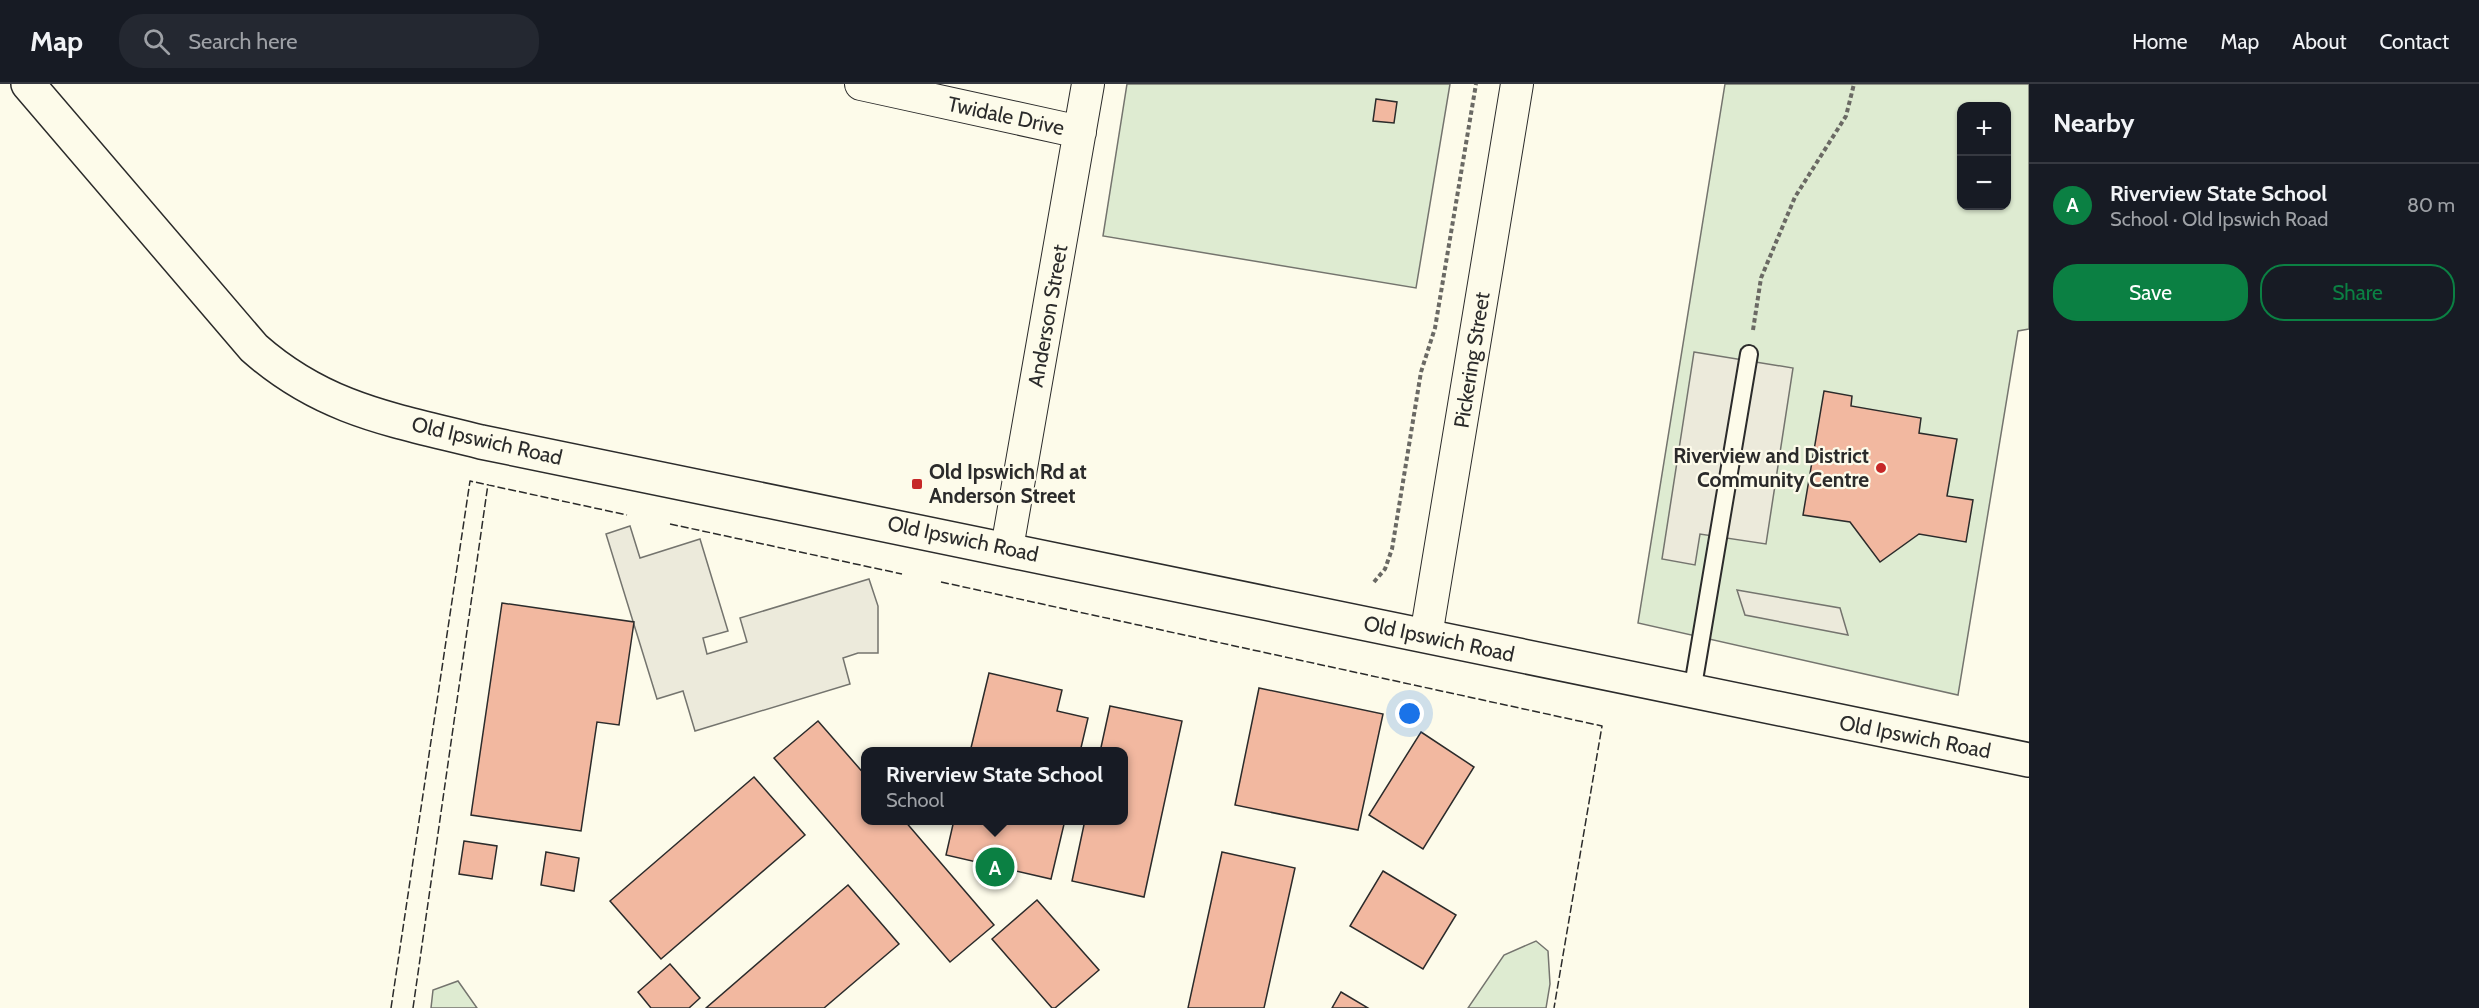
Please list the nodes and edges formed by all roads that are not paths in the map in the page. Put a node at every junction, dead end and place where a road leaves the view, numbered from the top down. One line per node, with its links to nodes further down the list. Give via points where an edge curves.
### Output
1 (28, 84): 7 (street, Old Ipswich Road, via 254,348 280,371 333,401 481,442)
2 (861, 84): 5 (street, Twidale Drive)
3 (1088, 84): 5 (street, Anderson Street)
4 (1518, 84): 8 (street, Pickering Street)
5 (1080, 132): 7 (street, Anderson Street)
6 (1749, 354): 9 (lane)
7 (1007, 548): 8 (street, Old Ipswich Road)
8 (1426, 636): 9 (street, Old Ipswich Road)
9 (1692, 692): 10 (street, Old Ipswich Road)
10 (2029, 760)

